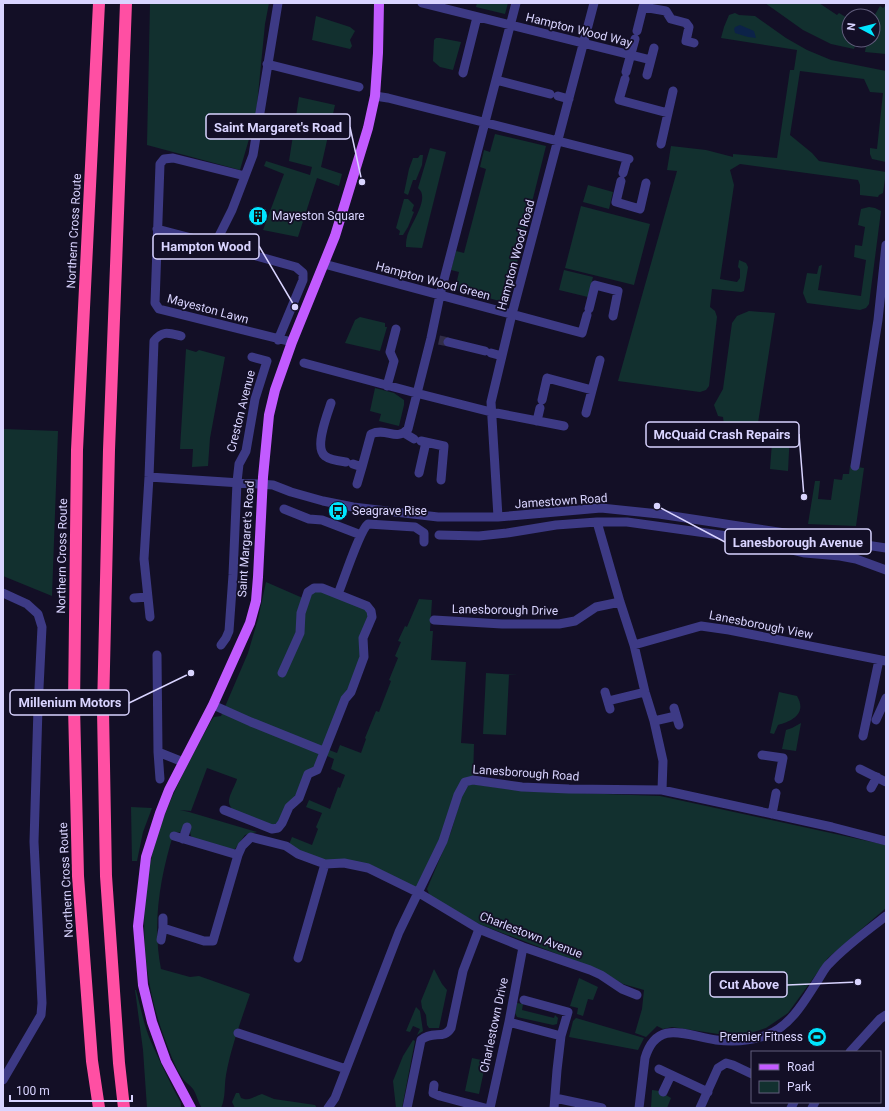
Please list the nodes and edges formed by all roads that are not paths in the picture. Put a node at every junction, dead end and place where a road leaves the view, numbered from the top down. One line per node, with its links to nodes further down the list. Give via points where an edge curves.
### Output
1 (99, 3): 135 (highway, Northern Cross Route, via 78,450 74,706 78,876 92,1061)
2 (126, 3): 136 (highway, via 109,450 103,710 106,876)
3 (278, 3): 15 (street)
4 (379, 3): 21 (main road, Saint Margaret's Road)
5 (422, 3): 8 (street, Hampton Wood Way)
6 (516, 3): 9 (street)
7 (594, 3): 11 (street, Hampton Wood Road)
8 (477, 17): 9 (street, Hampton Wood Way); 16 (street)
9 (510, 25): 11 (street, Hampton Wood Way); 18 (street)
10 (694, 43): 13 (street, via 686,41 689,27 686,23 671,19 666,11 643,7)
11 (583, 44): 13 (street, Hampton Wood Way); 22 (street, Hampton Wood Road)
12 (654, 48): 14 (street)
13 (631, 56): 14 (street, Hampton Wood Way); 23 (street, via 619,100)
14 (651, 60): 17 (street)
15 (267, 64): 19 (street); 27 (street, via 253,155)
16 (463, 73)
17 (647, 75)
18 (496, 80): 22 (street); 24 (street)
19 (359, 87)
20 (673, 91): 23 (street)
21 (375, 96): 24 (street); 32 (main road, Saint Margaret's Road, via 349,192)
22 (569, 99): 25 (street, Hampton Wood Road)
23 (668, 113): 26 (street)
24 (485, 123): 25 (street); 33 (street)
25 (558, 141): 28 (street, via 628,159 616,202 640,209); 34 (street, Hampton Wood Road)
26 (661, 144)
27 (245, 176): 29 (street, Mayeston Lawn, via 173,158 164,159 160,164); 30 (street)
28 (646, 183)
29 (157, 230): 30 (street); 38 (street, Mayeston Lawn, via 155,303 159,309)
30 (216, 244): 38 (street, via 296,267 303,273 303,280)
31 (886, 245): 56 (street, via 878,320)
32 (324, 264): 33 (street, Hampton Wood Green); 40 (main road, Saint Margaret's Road)
33 (440, 295): 34 (street, Hampton Wood Green); 39 (street)
34 (512, 314): 35 (street, Hampton Wood Green, via 582,333 595,285 618,291); 42 (street, Hampton Wood Road)
35 (613, 316)
36 (396, 329): 45 (street, via 390,352 394,361)
37 (181, 336): 58 (street, via 160,334 154,341)
38 (278, 340): 40 (street, Mayeston Lawn)
39 (440, 340): 42 (street); 47 (street)
40 (292, 342): 61 (main road, Saint Margaret's Road, via 269,415)
41 (252, 356): 60 (street, Creston Avenue, via 267,361 255,399 246,451 239,464)
42 (502, 356): 49 (street, Hampton Wood Road)
43 (600, 360): 46 (street)
44 (304, 363): 45 (street)
45 (387, 386): 47 (street)
46 (592, 390): 50 (street); 51 (street, via 547,378)
47 (416, 394): 49 (street); 53 (street, via 408,429)
48 (331, 403): 55 (street, via 320,445 321,452 326,458)
49 (491, 412): 51 (street); 64 (street, Hampton Wood Road)
50 (586, 413)
51 (537, 421): 52 (street)
52 (564, 426)
53 (404, 433): 54 (street); 55 (street, via 397,435 379,431 371,434)
54 (421, 441): 57 (street); 59 (street, via 444,446)
55 (354, 464): 62 (street)
56 (855, 466)
57 (419, 473)
58 (149, 477): 60 (street, Jamestown Road); 73 (street, via 144,559)
59 (441, 480)
60 (237, 482): 61 (street, Jamestown Road); 78 (street, via 229,632)
61 (262, 484): 64 (street, Jamestown Road, via 353,507 438,517); 86 (main road, Saint Margaret's Road, via 256,601 245,638)
62 (357, 484)
63 (284, 510): 67 (street, via 309,519 322,520)
64 (498, 517): 69 (street, Jamestown Road, via 601,508 659,514)
65 (597, 522): 66 (street, via 479,536); 70 (street, via 627,522 742,538 805,554 856,559); 75 (street)
66 (445, 532)
67 (361, 535): 68 (street, via 365,526 370,524 415,527 424,533); 72 (street)
68 (424, 542)
69 (886, 548)
70 (886, 570)
71 (3, 593): 130 (street, via 27,604 38,614 42,627 34,842 42,1009 41,1015)
72 (338, 594): 82 (street, via 322,588 314,588 308,592 300,613 300,633); 91 (street, via 367,606 372,617 363,638 364,657 351,692 345,699)
73 (148, 597): 74 (street); 76 (street)
74 (134, 598)
75 (620, 602): 77 (street, Lanesborough Drive, via 596,607 575,621 559,624); 79 (street)
76 (150, 617)
77 (434, 620)
78 (221, 645)
79 (634, 645): 81 (street, Lanesborough View, via 701,626); 83 (street)
80 (157, 655): 92 (street)
81 (882, 661): 90 (street)
82 (282, 673)
83 (645, 692): 85 (street); 89 (street)
84 (886, 698): 88 (street)
85 (608, 701)
86 (213, 705): 91 (street); 94 (main road, Saint Margaret's Road)
87 (676, 716): 89 (street)
88 (876, 720)
89 (654, 721): 101 (street, via 663,762)
90 (863, 736)
91 (323, 751): 103 (street, via 317,770 308,774 299,798 289,807 278,828 272,829)
92 (158, 752): 94 (street); 97 (street)
93 (762, 755): 98 (street, via 783,758)
94 (183, 762): 137 (main road, Saint Margaret's Road, via 160,813 146,857 138,926 143,985 152,1022 166,1060)
95 (860, 769): 96 (street)
96 (877, 777): 99 (street); 100 (street)
97 (160, 779)
98 (779, 779)
99 (886, 782)
100 (871, 788)
101 (662, 790): 104 (street, Lanesborough Road); 111 (street, Lanesborough Road, via 522,787 473,780 465,782 458,795 443,841)
102 (776, 793): 104 (street)
103 (224, 810)
104 (772, 814): 106 (street, Lanesborough Road)
105 (187, 827): 107 (street, via 178,838)
106 (886, 841)
107 (238, 855): 108 (street, via 242,846 251,837 286,846 298,854); 110 (street)
108 (325, 864): 111 (street, Charlestown Avenue, via 344,863 368,868); 118 (street)
109 (218, 890): 110 (street)
110 (228, 892): 114 (street, via 213,941 204,941)
111 (418, 893): 115 (street, Charlestown Avenue); 127 (street, Lanesborough Road, via 399,932)
112 (886, 916): 144 (street, via 829,963 802,1005 783,1026 768,1034 736,1041 673,1032 662,1034 647,1051)
113 (163, 918): 114 (street)
114 (163, 928): 116 (street)
115 (479, 929): 117 (street, Charlestown Avenue); 139 (street, via 463,971 451,1028 448,1033 430,1034 421,1040)
116 (161, 940)
117 (523, 947): 119 (street, Charlestown Avenue, via 590,970); 122 (street, Charlestown Drive)
118 (298, 958)
119 (637, 996)
120 (524, 1000): 124 (street, via 568,1012)
121 (886, 1015): 125 (street)
122 (509, 1022): 124 (street); 141 (street, Charlestown Drive)
123 (238, 1033): 127 (street)
124 (561, 1036): 134 (street)
125 (851, 1051)
126 (659, 1069): 129 (street)
127 (346, 1070): 138 (street, Lanesborough Road, via 335,1098)
128 (751, 1074): 133 (street, via 726,1063 718,1068)
129 (671, 1075): 132 (street); 133 (street)
130 (3, 1080)
131 (434, 1085): 140 (street, via 433,1093)
132 (663, 1092)
133 (708, 1092): 145 (street)
134 (555, 1098): 142 (street); 143 (street)
135 (99, 1108)
136 (124, 1108)
137 (191, 1108)
138 (328, 1108)
139 (407, 1108)
140 (485, 1108)
141 (490, 1108)
142 (554, 1108)
143 (602, 1108)
144 (639, 1108)
145 (700, 1108)

